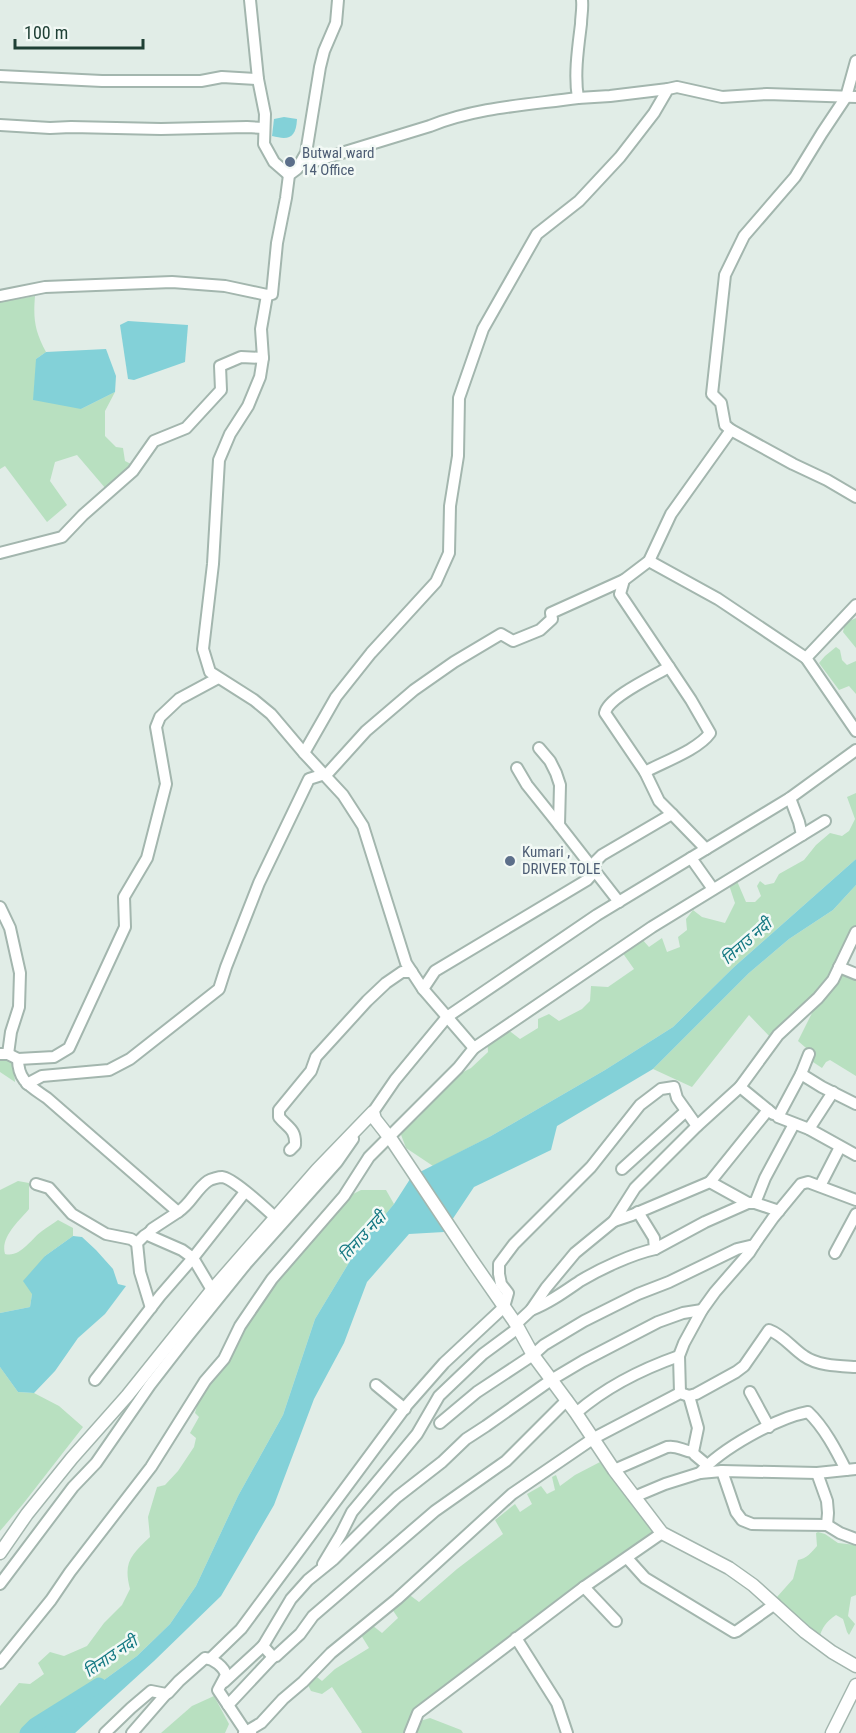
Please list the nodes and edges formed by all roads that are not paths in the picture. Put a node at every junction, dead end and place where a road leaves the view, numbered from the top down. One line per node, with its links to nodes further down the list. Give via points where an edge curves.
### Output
1 (250, 0): 6 (street)
2 (338, 0): 12 (street, via 336,23 320,67 306,153)
3 (582, 0): 9 (street)
4 (856, 61): 8 (street)
5 (0, 76): 6 (street, via 102,81)
6 (258, 79): 11 (street)
7 (668, 89): 8 (street, via 677,87 722,96); 9 (street); 29 (street, via 620,157 579,201 537,234 483,329 459,398 449,553 436,582 370,653 336,697)
8 (851, 97): 17 (street, via 795,177 744,236 725,275 712,394 721,403 725,425)
9 (578, 98): 12 (street, via 466,114)
10 (0, 125): 11 (street)
11 (264, 128): 13 (street, via 264,144 274,162)
12 (299, 166): 13 (street)
13 (289, 175): 14 (street, via 272,294)
14 (267, 295): 15 (street, via 225,286 172,282 45,288); 16 (street, via 261,329)
15 (0, 296)
16 (263, 358): 19 (street, via 241,357 220,366 221,390 186,428 154,441 133,471 62,537); 25 (street, via 248,406 219,460 203,649 210,672)
17 (731, 430): 18 (street); 20 (street, via 671,514)
18 (856, 497)
19 (0, 553)
20 (649, 561): 21 (street); 23 (street, via 718,599)
21 (624, 580): 24 (street, via 620,594); 32 (street, via 551,613 552,619 540,630 513,641 501,634 454,662 366,731 336,766)
22 (856, 604): 23 (street)
23 (806, 658): 26 (street)
24 (669, 667): 31 (street, via 618,696 606,708 605,713); 31 (street, via 710,733)
25 (218, 678): 29 (street, via 271,714); 52 (street, via 179,699 160,717 156,727 166,784 147,858 124,897 125,927 69,1048 54,1057)
26 (856, 732)
27 (539, 748): 36 (street, via 550,761 560,785)
28 (856, 750): 33 (street)
29 (304, 753): 32 (street)
30 (516, 768): 36 (street)
31 (645, 772): 34 (street, via 659,801)
32 (323, 775): 46 (street, via 343,795 363,826); 54 (street, via 309,779 259,883 219,989 130,1059 109,1070 42,1076)
33 (790, 798): 37 (street); 38 (street)
34 (672, 814): 38 (street); 40 (street, via 602,855 595,862)
35 (825, 821): 37 (street)
36 (559, 825): 40 (street)
37 (802, 835): 41 (street)
38 (706, 849): 39 (street)
39 (691, 858): 41 (street); 42 (street)
40 (595, 871): 42 (street); 48 (street, via 587,880 435,971)
41 (713, 890): 50 (street)
42 (619, 902): 49 (street)
43 (0, 908): 52 (street, via 10,928 20,973 19,1007 10,1032)
44 (856, 932): 45 (street)
45 (839, 967): 47 (street); 55 (street, via 818,998 778,1035)
46 (412, 972): 48 (street); 68 (street, via 402,972 386,982 367,1001 316,1057 311,1071 279,1110 279,1117 296,1136)
47 (856, 974)
48 (423, 989): 49 (street)
49 (447, 1017): 50 (street); 60 (street)
50 (474, 1048): 66 (street)
51 (809, 1054): 53 (street)
52 (9, 1056): 54 (street)
53 (801, 1074): 56 (street); 61 (street)
54 (27, 1084): 78 (street)
55 (740, 1087): 58 (street); 63 (street)
56 (832, 1092): 57 (street); 64 (street)
57 (856, 1104)
58 (768, 1110): 61 (street); 71 (street)
59 (686, 1111): 63 (street); 70 (street); 90 (street, via 674,1087 661,1089 640,1105 591,1167 499,1264 501,1284 508,1293)
60 (373, 1112): 65 (street); 66 (street)
61 (778, 1118): 62 (street)
62 (794, 1124): 64 (street); 76 (street)
63 (697, 1126): 82 (street, via 635,1188)
64 (809, 1129): 67 (street)
65 (352, 1133): 81 (street); 122 (street, via 353,1139 338,1162 246,1264 188,1336 96,1463)
66 (391, 1139): 90 (street); 130 (street, via 369,1157 344,1196 272,1279 151,1467)
67 (840, 1147): 69 (street); 73 (street)
68 (290, 1150)
69 (856, 1155)
70 (622, 1169)
71 (710, 1182): 76 (street); 79 (street)
72 (36, 1184): 84 (street, via 49,1188 72,1214 106,1234)
73 (820, 1186): 75 (street); 77 (street, via 801,1184)
74 (245, 1192): 78 (street, via 221,1177 208,1181); 81 (street); 88 (street)
75 (856, 1200)
76 (751, 1203): 77 (street); 86 (street)
77 (779, 1211): 85 (street)
78 (178, 1212): 83 (street)
79 (638, 1212): 82 (street); 86 (street, via 654,1238)
80 (856, 1214): 87 (street)
81 (276, 1218): 89 (street)
82 (614, 1221): 92 (street, via 575,1254)
83 (150, 1232): 84 (street); 88 (street, via 150,1236)
84 (137, 1243): 91 (street, via 140,1272)
85 (754, 1245): 93 (street); 95 (street, via 638,1294 544,1345)
86 (655, 1249): 92 (street, via 596,1272)
87 (835, 1253)
88 (193, 1258): 89 (street); 91 (street)
89 (212, 1290): 119 (street, via 72,1458)
90 (504, 1307): 94 (street); 104 (street, via 444,1363)
91 (151, 1308): 98 (street)
92 (531, 1310): 94 (street)
93 (702, 1310): 96 (street); 99 (street, via 658,1322)
94 (517, 1326): 95 (street); 121 (street, via 439,1396 417,1434 352,1512)
95 (533, 1355): 99 (street); 106 (street, via 477,1392)
96 (679, 1356): 102 (street); 105 (street, via 625,1379)
97 (856, 1367): 102 (street, via 806,1358 769,1330 744,1366 708,1388)
98 (95, 1380)
99 (551, 1380): 103 (street); 121 (street, via 466,1438)
100 (376, 1385): 104 (street)
101 (750, 1392): 107 (street)
102 (685, 1394): 108 (street); 109 (street, via 698,1428)
103 (567, 1401): 105 (street); 128 (street, via 506,1461 435,1511 313,1616 300,1634)
104 (405, 1409): 129 (street, via 241,1629)
105 (576, 1413): 108 (street)
106 (440, 1423)
107 (769, 1427): 110 (street, via 720,1454); 111 (street, via 808,1412)
108 (594, 1438): 112 (street); 138 (street, via 512,1494 331,1653)
109 (693, 1452): 110 (street); 112 (street, via 666,1447)
110 (703, 1469): 113 (street); 115 (street)
111 (851, 1469): 114 (street)
112 (614, 1470): 115 (street)
113 (722, 1471): 114 (street); 116 (street, via 742,1520 752,1524)
114 (817, 1473): 116 (street, via 827,1501)
115 (634, 1497): 117 (street)
116 (827, 1525): 118 (street)
117 (662, 1533): 120 (street); 124 (street, via 729,1568)
118 (856, 1539)
119 (0, 1553)
120 (627, 1558): 123 (street); 124 (street, via 645,1578 734,1632)
121 (318, 1572): 127 (street, via 291,1599)
122 (0, 1584)
123 (584, 1587): 125 (street); 126 (street)
124 (775, 1604): 131 (street, via 805,1632)
125 (616, 1621)
126 (516, 1638): 139 (street, via 418,1713); 140 (street, via 557,1703)
127 (263, 1646): 128 (street); 132 (street)
128 (273, 1657): 135 (street)
129 (210, 1659): 132 (street, via 224,1670); 134 (street, via 205,1658)
130 (0, 1663)
131 (856, 1666)
132 (224, 1682): 135 (street, via 218,1690)
133 (856, 1685): 141 (street)
134 (166, 1694): 136 (street, via 151,1691); 137 (street)
135 (228, 1705): 138 (street)
136 (105, 1733)
137 (132, 1733)
138 (247, 1733)
139 (410, 1733)
140 (567, 1733)
141 (832, 1733)

